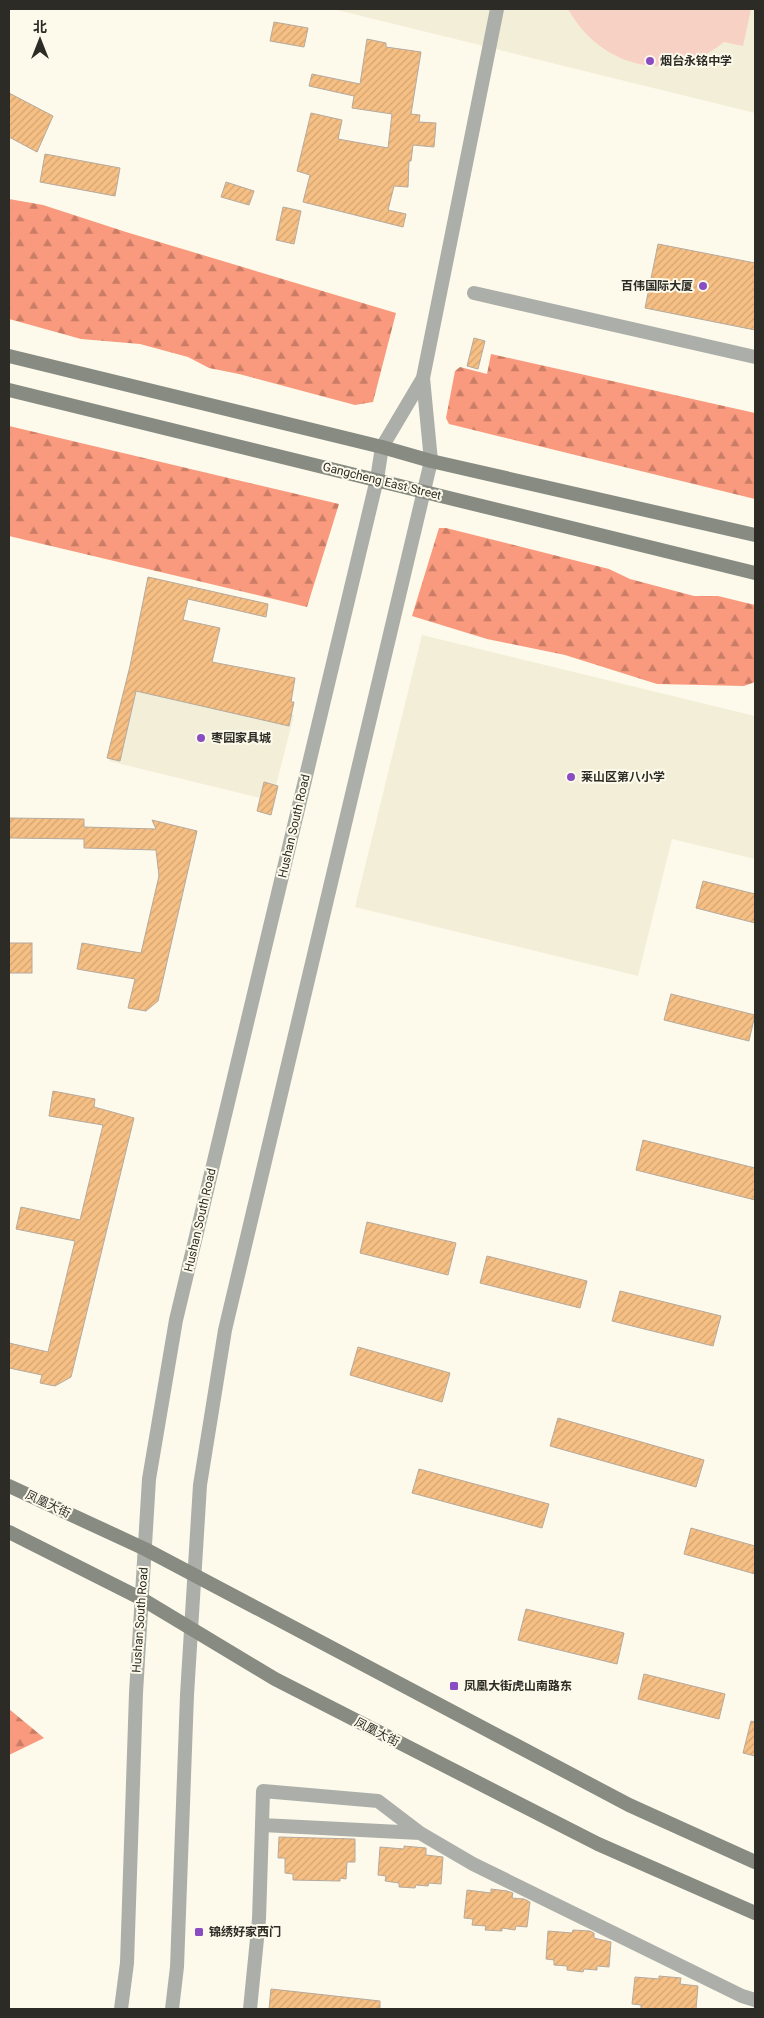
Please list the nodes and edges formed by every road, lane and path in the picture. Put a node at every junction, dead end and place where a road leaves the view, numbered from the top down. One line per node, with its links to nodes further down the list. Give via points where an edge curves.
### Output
1 (497, 9): 5 (street)
2 (474, 293): 4 (street)
3 (9, 356): 7 (main road)
4 (755, 357)
5 (423, 378): 7 (street); 8 (street)
6 (9, 390): 9 (main road, Gangcheng East Street)
7 (382, 447): 8 (main road); 9 (street, Hushan South Road)
8 (431, 460): 10 (street); 11 (main road)
9 (377, 479): 10 (main road, Gangcheng East Street); 15 (street, Hushan South Road, via 176,1320 149,1479)
10 (424, 492): 12 (main road, Gangcheng East Street); 16 (street, via 225,1330 200,1485)
11 (755, 535)
12 (755, 573)
13 (9, 1486): 15 (main road, 凤凰大街)
14 (9, 1532): 17 (main road, 凤凰大街)
15 (145, 1549): 16 (main road, 凤凰大街); 17 (street, Hushan South Road)
16 (194, 1575): 18 (street); 21 (main road, 凤凰大街, via 629,1805)
17 (142, 1598): 18 (main road, 凤凰大街); 24 (street, Hushan South Road, via 127,1963)
18 (191, 1628): 22 (main road, 凤凰大街, via 275,1680 589,1839); 25 (street, via 177,1967)
19 (262, 1825): 20 (street); 20 (street, via 263,1791 378,1801); 26 (street, via 259,1919)
20 (420, 1833): 23 (street, via 473,1864)
21 (755, 1862)
22 (755, 1913)
23 (755, 2000)
24 (121, 2009)
25 (172, 2009)
26 (250, 2009)

